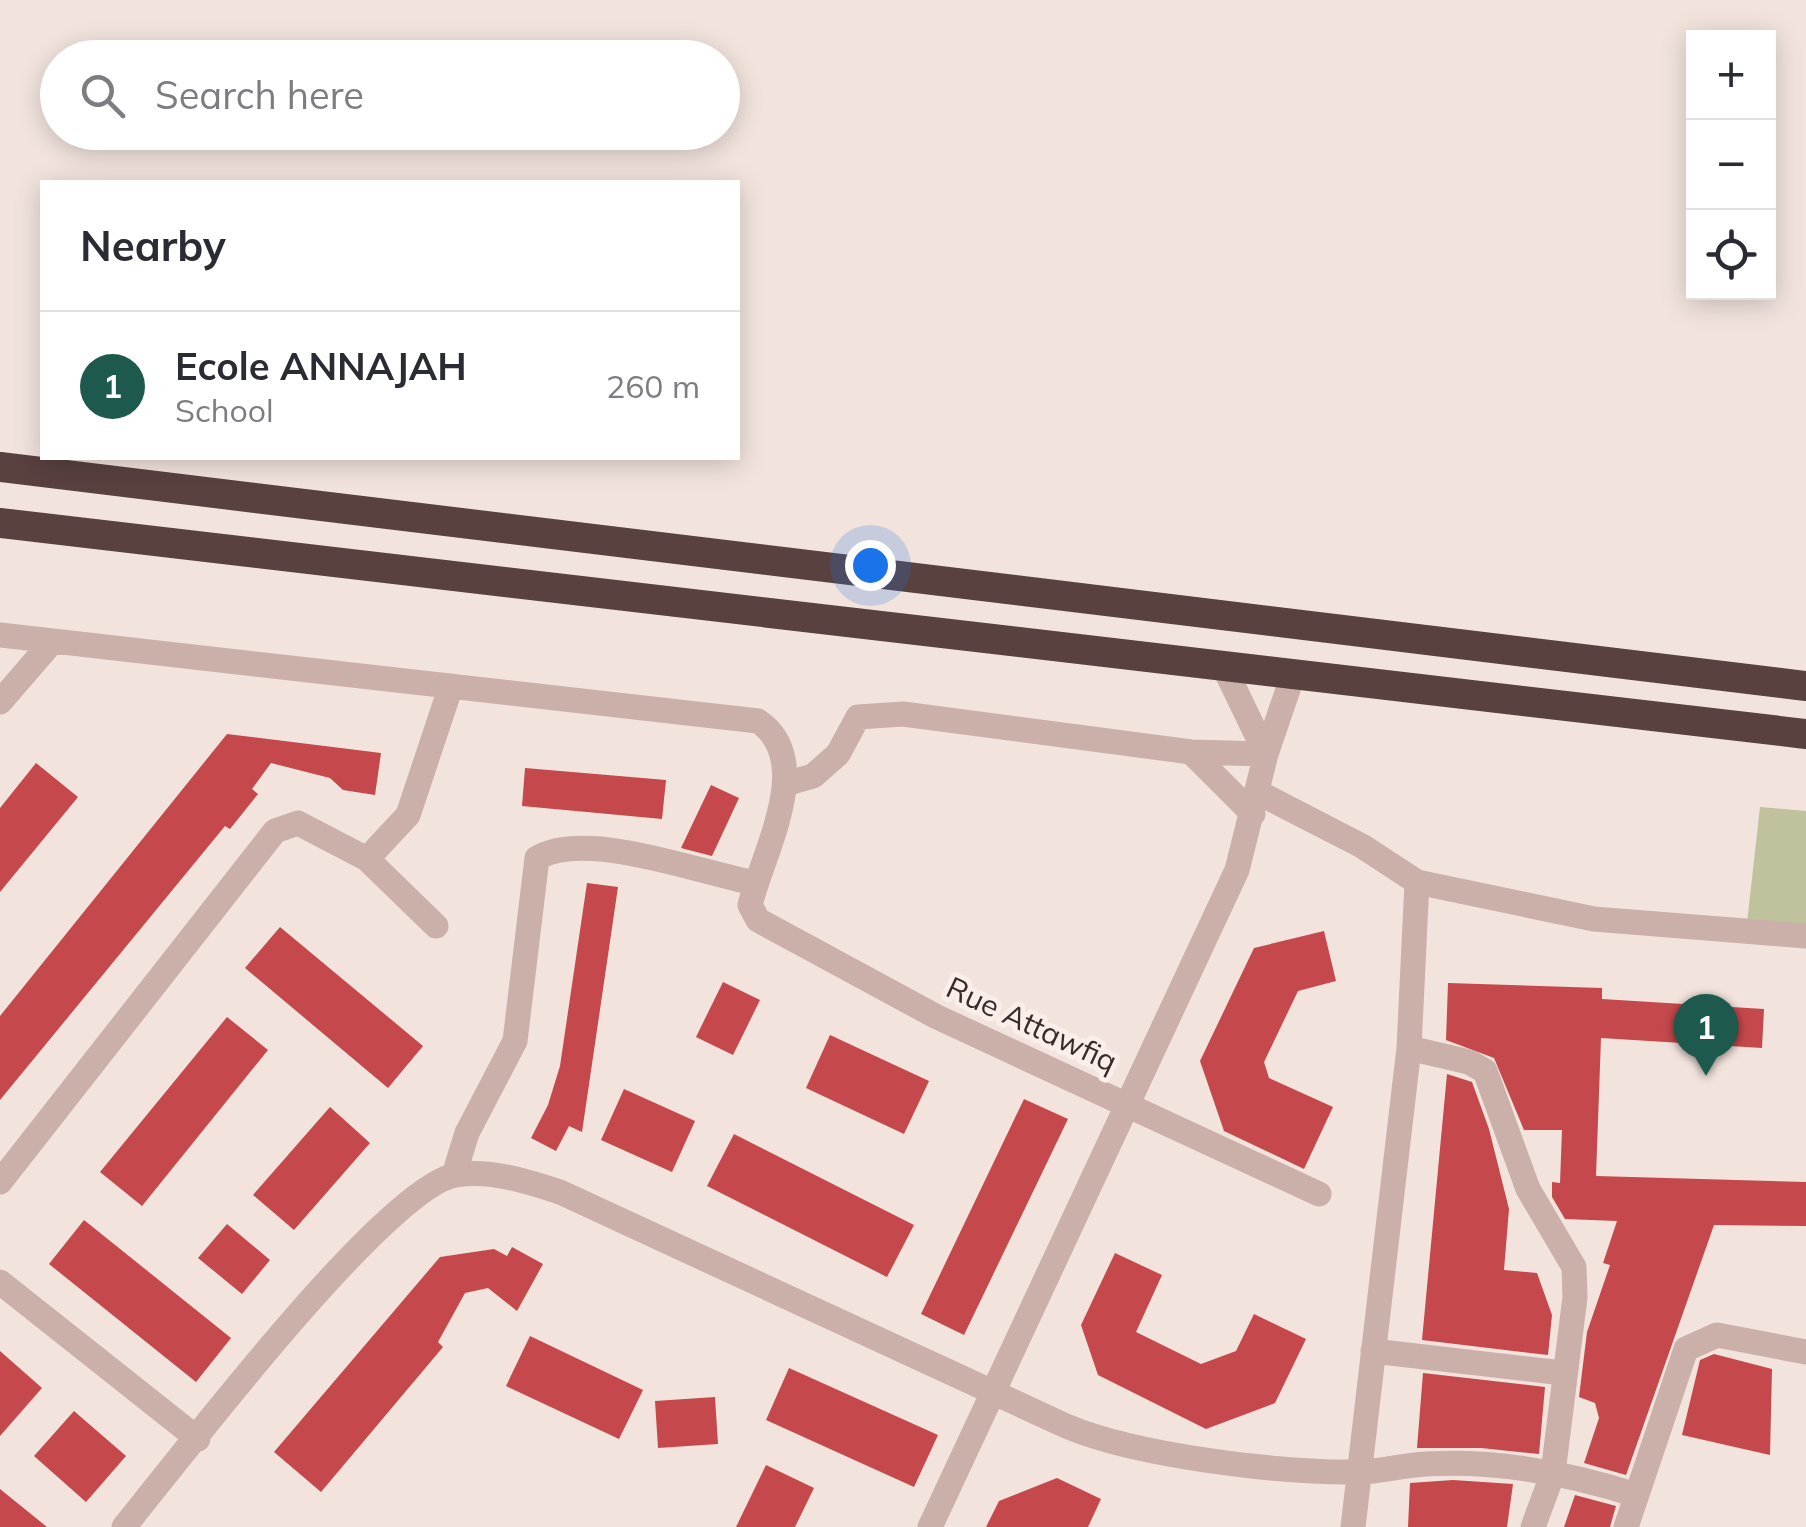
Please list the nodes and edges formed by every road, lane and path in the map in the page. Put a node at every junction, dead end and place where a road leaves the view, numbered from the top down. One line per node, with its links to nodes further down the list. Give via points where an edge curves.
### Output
1 (0, 467): 8 (highway)
2 (0, 523): 5 (highway)
3 (0, 635): 4 (street)
4 (51, 643): 7 (street); 9 (street)
5 (1223, 665): 6 (highway); 12 (street)
6 (1294, 672): 10 (highway); 12 (street)
7 (452, 686): 13 (street, via 758,721 785,755); 15 (street, via 408,815)
8 (1806, 686)
9 (0, 702)
10 (1806, 734)
11 (1191, 752): 12 (street); 13 (street, via 866,714 813,776); 14 (street)
12 (1266, 754): 14 (street)
13 (785, 784): 17 (street)
14 (1256, 803): 16 (street, via 1362,846); 21 (street, via 1237,870)
15 (367, 859): 18 (street); 23 (street, via 298,823 275,831)
16 (1417, 882): 19 (street, via 1594,920); 20 (street)
17 (755, 883): 21 (street, Rue Attawfiq, via 753,914 777,931 937,1016); 22 (street, via 624,854 578,850 536,858 515,1041 462,1144)
18 (436, 926)
19 (1806, 936)
20 (1409, 1048): 26 (street); 28 (street, via 1476,1064 1490,1080 1528,1189 1574,1267)
21 (1126, 1103): 24 (street, Rue Attawfiq); 29 (street)
22 (454, 1174): 29 (street, via 505,1177 560,1192); 30 (street, via 367,1236)
23 (0, 1182)
24 (1319, 1194)
25 (0, 1282): 30 (street)
26 (1373, 1351): 28 (street); 31 (street)
27 (1806, 1352): 33 (street, via 1718,1335 1686,1348)
28 (1563, 1373): 32 (street)
29 (992, 1390): 31 (street, via 1120,1446); 35 (street)
30 (198, 1439): 34 (street)
31 (1359, 1472): 32 (street, via 1460,1463); 36 (street)
32 (1552, 1473): 33 (street); 37 (street)
33 (1636, 1496): 38 (street)
34 (124, 1527)
35 (930, 1527)
36 (1353, 1527)
37 (1533, 1527)
38 (1626, 1527)

